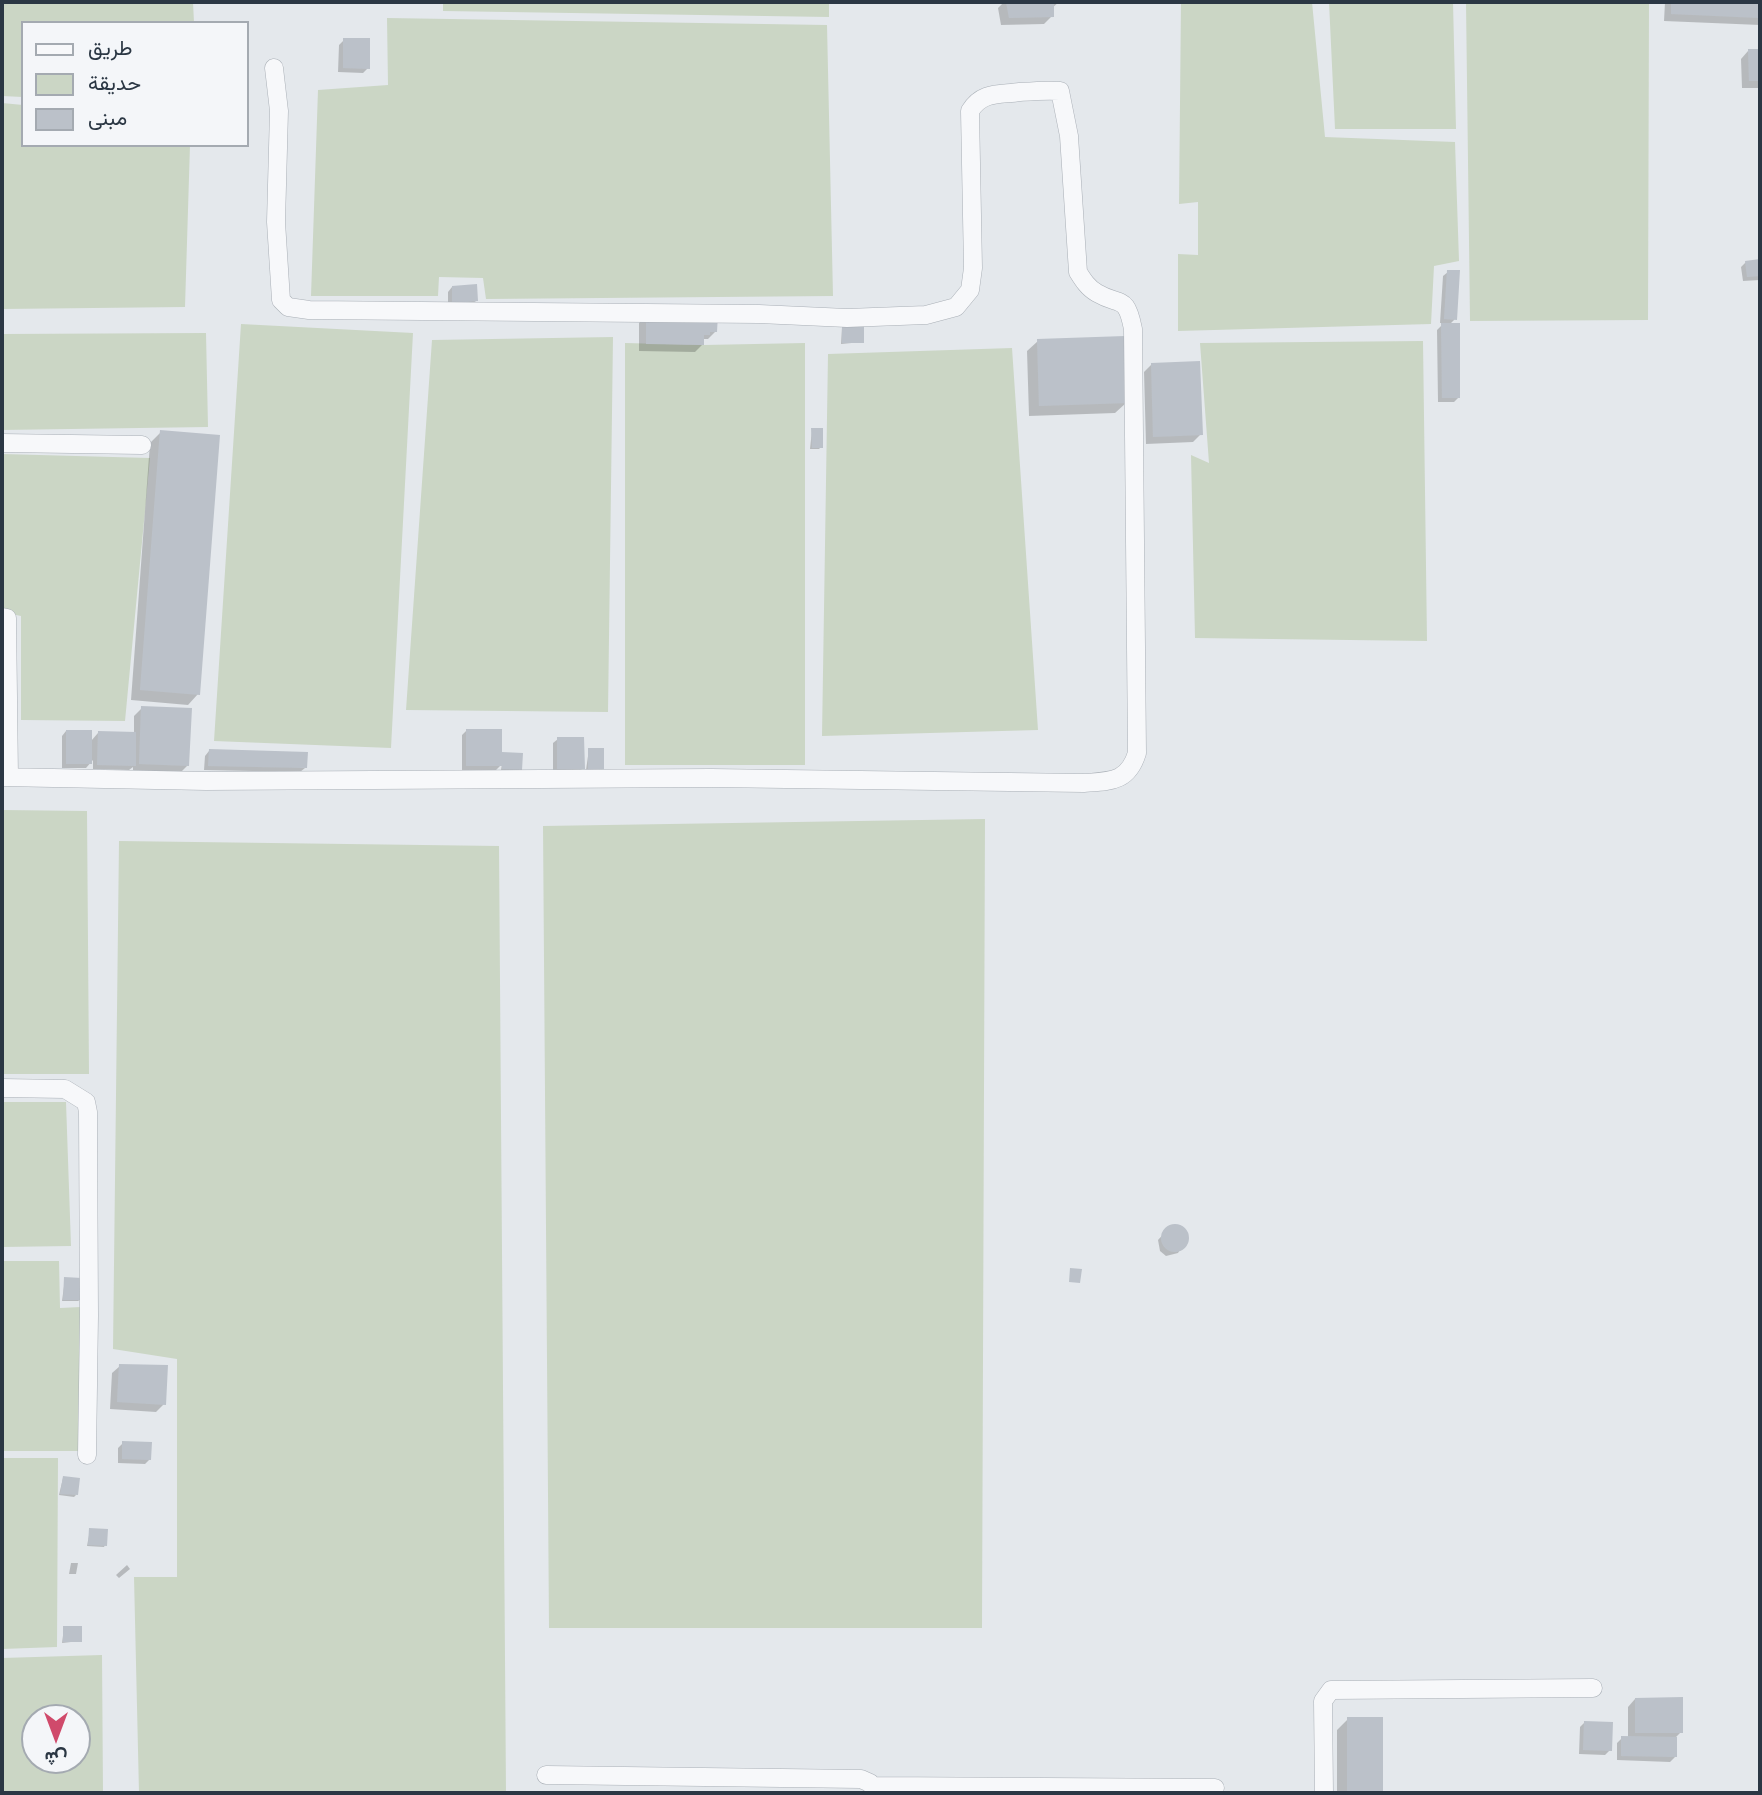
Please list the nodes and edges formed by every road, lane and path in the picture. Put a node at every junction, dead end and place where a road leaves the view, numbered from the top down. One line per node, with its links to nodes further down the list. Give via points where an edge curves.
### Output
1 (274, 68): 5 (street, via 279,111 276,222 281,300 288,307 309,310 847,318 926,315 956,307 970,290 972,268 970,111 986,96 1031,89 1060,91 1069,136 1078,272 1097,293 1118,300 1129,310 1133,329 1137,753 1133,766 1111,781 1084,783)
2 (2, 443): 3 (street)
3 (142, 445)
4 (2, 617): 5 (street, via 8,618)
5 (6, 777)
6 (2, 1088): 7 (street, via 65,1089 86,1102)
7 (87, 1455)
8 (1593, 1688): 12 (street, via 1331,1690 1323,1701)
9 (546, 1775): 11 (street, via 855,1779 866,1780)
10 (1215, 1788): 11 (street)
11 (876, 1790)
12 (1324, 1793)

